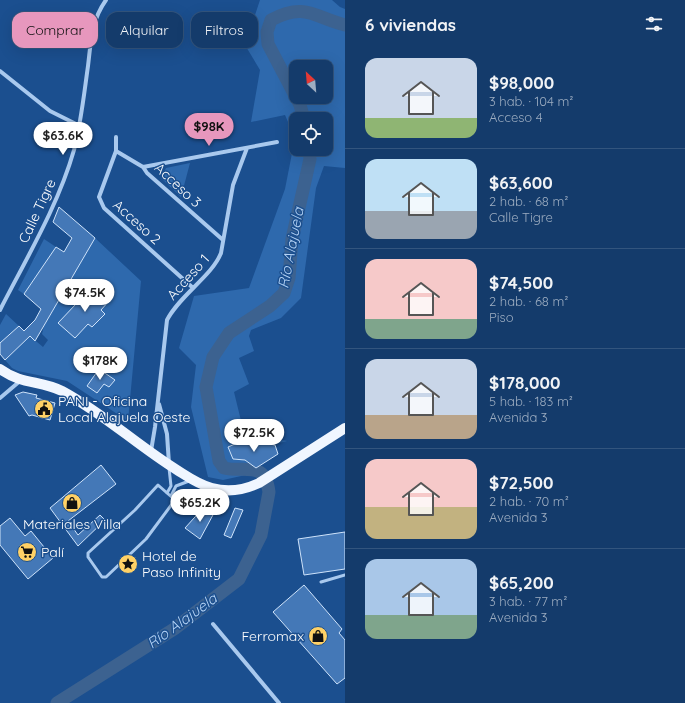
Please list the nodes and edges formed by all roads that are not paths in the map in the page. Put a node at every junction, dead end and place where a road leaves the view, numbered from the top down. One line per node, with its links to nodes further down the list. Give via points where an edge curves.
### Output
1 (106, 0): 3 (street, Calle Tigre, via 94,20)
2 (0, 71): 3 (street, via 50,110)
3 (78, 125): 11 (street, Calle Tigre, via 74,148 62,185)
4 (116, 137): 7 (street, Acceso 2)
5 (277, 142): 6 (street)
6 (248, 148): 8 (street); 9 (street, Acceso 1, via 233,185)
7 (116, 151): 8 (street, Acceso 3); 10 (street, Acceso 2, via 101,191 100,203)
8 (143, 167): 9 (street, Acceso 3)
9 (223, 240): 10 (street, Acceso 1, via 218,260)
10 (192, 287): 15 (street, Acceso 1, via 167,320)
11 (0, 310)
12 (0, 369): 13 (main road)
13 (20, 380): 14 (street); 17 (main road, via 50,385 62,391)
14 (0, 398)
15 (158, 400): 17 (street, Acceso 1); 18 (street, Acceso 1, via 167,434)
16 (345, 428): 19 (main road, via 268,478 244,490 212,488)
17 (150, 452): 18 (main road)
18 (169, 465): 19 (main road); 20 (lane, via 171,480)
19 (194, 480): 21 (lane, via 176,486)
20 (167, 493): 21 (lane); 21 (lane, via 158,485 88,553 88,557 102,577 106,577 146,539 175,500)
21 (171, 496)
22 (345, 575): 23 (lane)
23 (321, 582)
24 (213, 624): 25 (street)
25 (279, 703)

